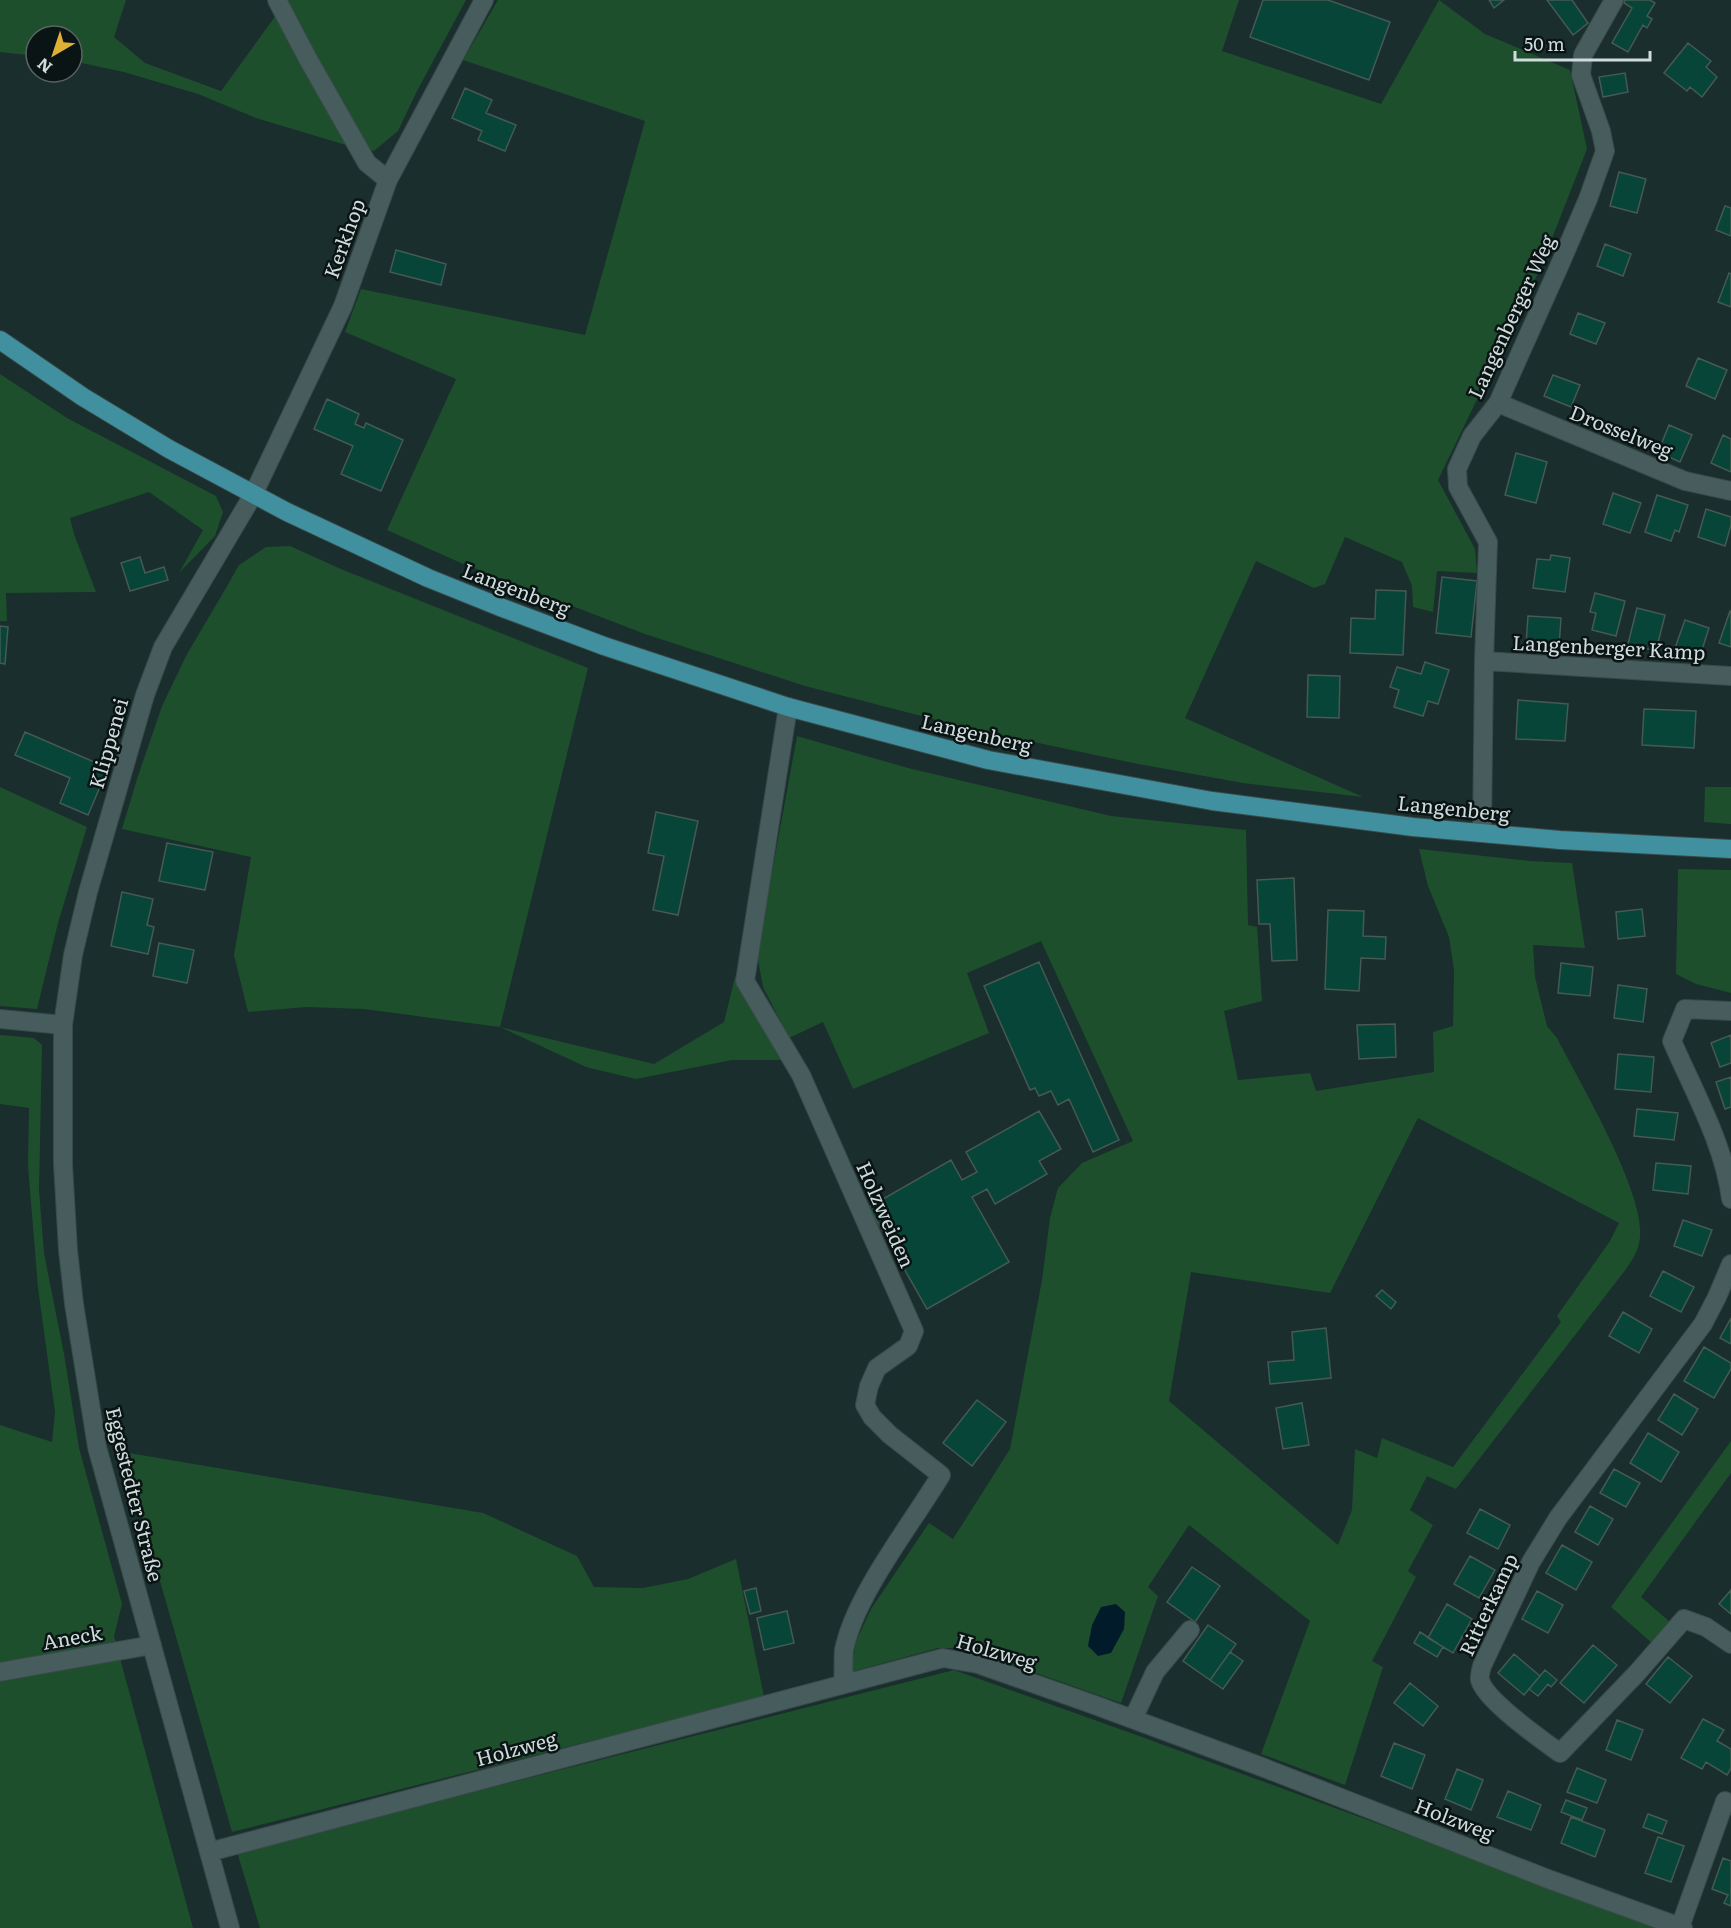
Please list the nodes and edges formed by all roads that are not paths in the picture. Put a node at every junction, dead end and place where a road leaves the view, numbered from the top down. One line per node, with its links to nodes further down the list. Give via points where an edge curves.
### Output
1 (277, 0): 4 (street, via 367,163)
2 (484, 0): 4 (street, Kerkhop)
3 (1614, 0): 6 (street, Langenberger Weg, via 1583,55 1581,75 1605,151 1566,252)
4 (388, 180): 8 (street, Kerkhop, via 343,306)
5 (0, 340): 8 (main road, Langenberg, via 102,409)
6 (1498, 404): 7 (street, Drosselweg, via 1685,481); 9 (street, Langenberger Weg, via 1472,436 1457,470 1458,487 1488,542)
7 (1731, 491)
8 (253, 495): 11 (main road, Langenberg, via 500,608); 16 (street, Klippenei, via 163,647 145,695 86,902 73,955)
9 (1484, 662): 10 (street, Langenberger Kamp); 12 (street, Langenberger Weg)
10 (1731, 676)
11 (788, 707): 12 (main road, Langenberg, via 988,760 1188,797); 23 (street, Holzweiden, via 745,981 801,1075 914,1331 908,1346 877,1368 866,1405 890,1436 941,1475 855,1617 844,1651)
12 (1482, 833): 13 (main road, Langenberg)
13 (1731, 849)
14 (1731, 1011): 17 (street, via 1685,1010 1672,1041 1720,1152)
15 (0, 1019): 16 (street)
16 (63, 1025): 21 (street, Eggestedter Straße, via 63,1164 74,1304 97,1447)
17 (1731, 1199)
18 (1731, 1263): 20 (street, Ritterkamp, via 1703,1324 1558,1518 1531,1562 1482,1666 1480,1679 1487,1692 1560,1753 1684,1619 1706,1627)
19 (1190, 1630): 24 (street, via 1155,1672)
20 (1731, 1644)
21 (153, 1645): 22 (street, Aneck); 26 (street, Eggestedter Straße)
22 (0, 1672)
23 (843, 1683): 24 (street, Holzweg, via 943,1658 978,1664); 26 (street, Holzweg)
24 (1133, 1719): 28 (street, Holzweg)
25 (1725, 1801): 28 (street)
26 (209, 1852): 27 (street, Eggestedter Straße)
27 (230, 1928)
28 (1682, 1928)

